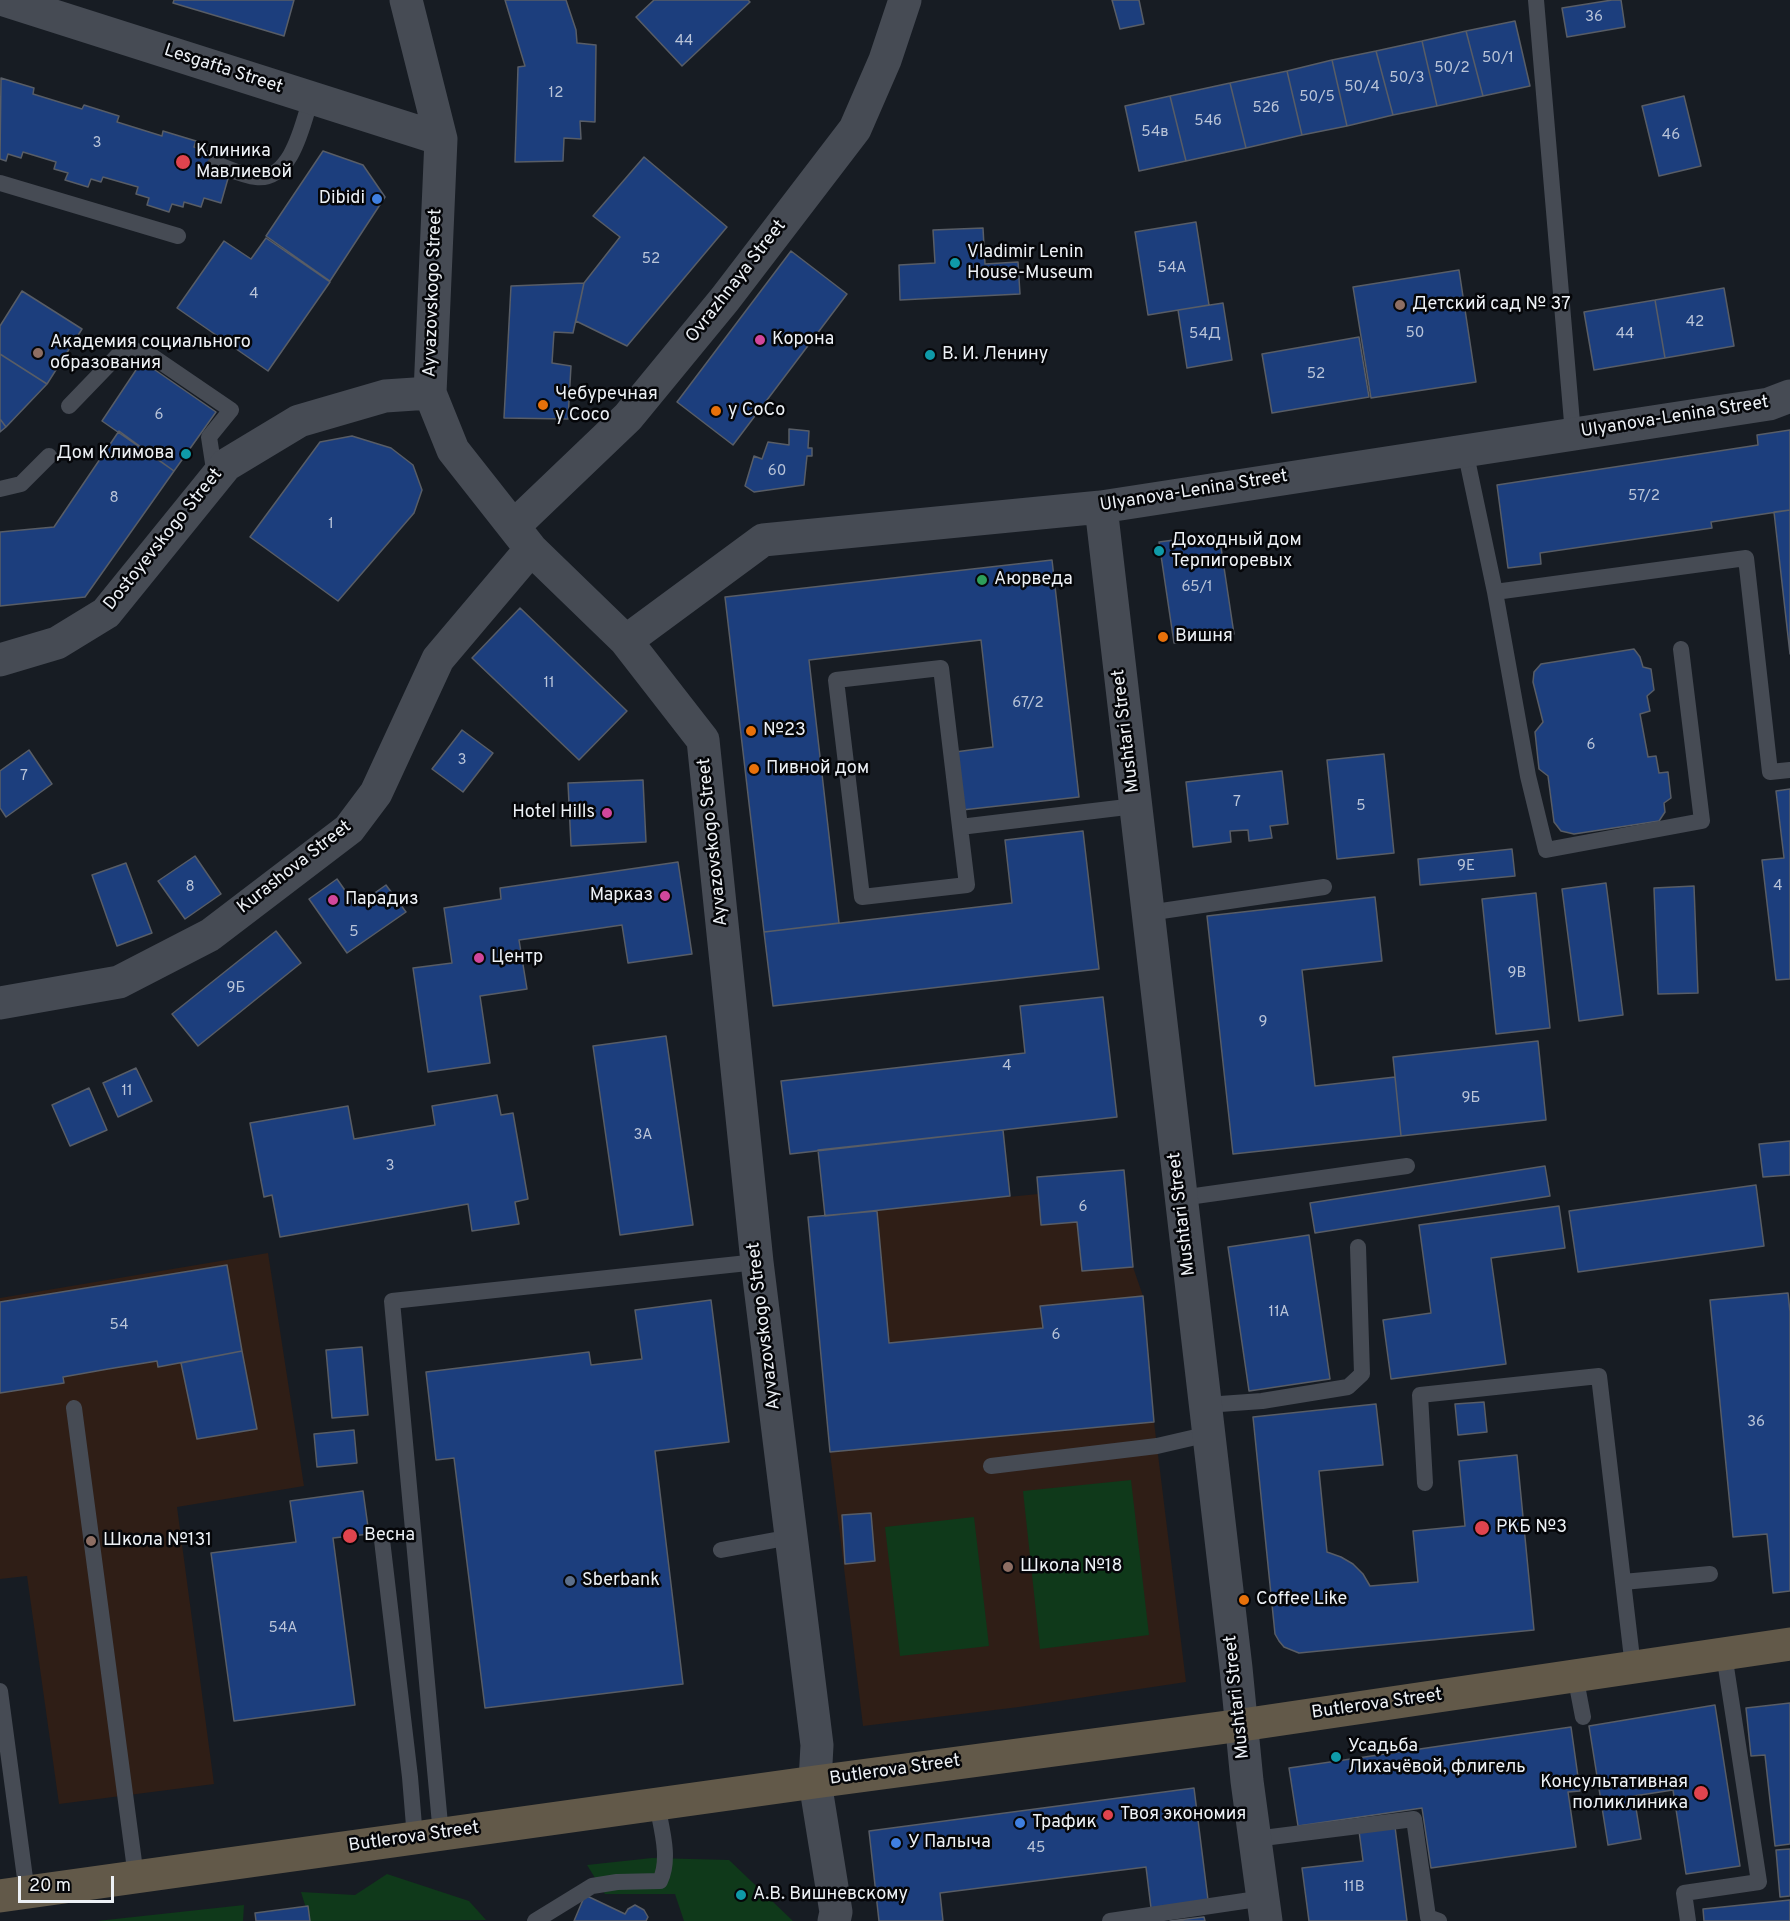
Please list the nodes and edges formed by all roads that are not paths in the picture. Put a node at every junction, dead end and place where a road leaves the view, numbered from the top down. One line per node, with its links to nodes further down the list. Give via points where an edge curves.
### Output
1 (4, 0): 5 (street, Lesgafta Street)
2 (406, 0): 6 (street, Ayvazovskogo Street)
3 (905, 0): 19 (street, Ovrazhnaya Street, via 885,60 855,129 628,417)
4 (1536, 0): 13 (lane)
5 (311, 98): 6 (street, Lesgafta Street); 7 (lane, via 298,140 282,168 268,177 255,177)
6 (441, 139): 10 (street, Ayvazovskogo Street)
7 (215, 164)
8 (0, 183): 9 (lane)
9 (178, 236)
10 (430, 393): 16 (street, Dostoyevskogo Street, via 385,396 299,421 226,465); 19 (street, Ayvazovskogo Street, via 453,450)
11 (1790, 396): 13 (street, Ulyanova-Lenina Street, via 1769,404)
12 (69, 406): 16 (lane, via 123,350 146,352 231,410 209,437)
13 (1573, 434): 14 (street, Ulyanova-Lenina Street)
14 (1465, 450): 18 (street, Ulyanova-Lenina Street); 20 (lane)
15 (49, 456): 17 (lane, via 21,484)
16 (215, 478): 23 (street, Dostoyevskogo Street, via 106,613 57,643)
17 (0, 489)
18 (1101, 507): 21 (street, Ulyanova-Lenina Street, via 763,540); 25 (street, Mushtari Street)
19 (522, 537): 21 (street, Ayvazovskogo Street); 29 (street, Kurashova Street, via 438,659 376,794 349,829 210,935 119,981)
20 (1495, 592): 22 (lane, via 1528,776 1546,850 1702,821); 24 (lane, via 1746,558 1770,772)
21 (626, 641): 33 (street, Ayvazovskogo Street, via 703,740)
22 (1681, 649)
23 (0, 660)
24 (1790, 770)
25 (1135, 806): 26 (lane); 28 (street, Mushtari Street)
26 (960, 826): 26 (lane, via 967,885 862,897 836,680 941,668)
27 (1324, 887): 28 (lane)
28 (1148, 913): 31 (street, Mushtari Street)
29 (0, 1003)
30 (1407, 1166): 31 (lane)
31 (1181, 1198): 35 (street, Mushtari Street)
32 (1358, 1247): 35 (lane, via 1362,1374 1348,1387 1262,1401)
33 (757, 1262): 38 (street, Ayvazovskogo Street); 53 (lane, via 392,1301)
34 (75, 1408): 55 (lane)
35 (1207, 1420): 36 (lane, via 1157,1446); 49 (street, Mushtari Street)
36 (991, 1466)
37 (1425, 1483): 42 (lane, via 1420,1395 1599,1376)
38 (791, 1537): 40 (lane); 51 (street, Ayvazovskogo Street, via 817,1745)
39 (382, 1540): 53 (lane, via 410,1778)
40 (721, 1550)
41 (1710, 1574): 42 (lane)
42 (1623, 1582): 45 (lane)
43 (1790, 1644): 44 (main road, Butlerova Street)
44 (1724, 1654): 45 (main road, Butlerova Street); 62 (lane, via 1759,1882 1684,1893)
45 (1633, 1666): 46 (main road, Butlerova Street)
46 (1575, 1675): 48 (lane); 49 (main road, Butlerova Street)
47 (0, 1691): 50 (lane)
48 (1583, 1717)
49 (1242, 1725): 51 (main road, Butlerova Street); 54 (street, Mushtari Street)
50 (3, 1744): 56 (lane)
51 (815, 1782): 52 (main road, Butlerova Street); 59 (street, Ayvazovskogo Street, via 836,1912)
52 (657, 1804): 53 (main road, Butlerova Street); 58 (lane, via 665,1855 665,1871 660,1881 592,1886)
53 (428, 1836): 55 (main road, Butlerova Street)
54 (1256, 1839): 57 (street, Mushtari Street); 61 (lane, via 1414,1818 1428,1917)
55 (136, 1877): 56 (main road, Butlerova Street)
56 (14, 1895)
57 (1265, 1910): 60 (lane)
58 (535, 1921)
59 (834, 1921)
60 (1110, 1921)
61 (1439, 1921)
62 (1688, 1921)

